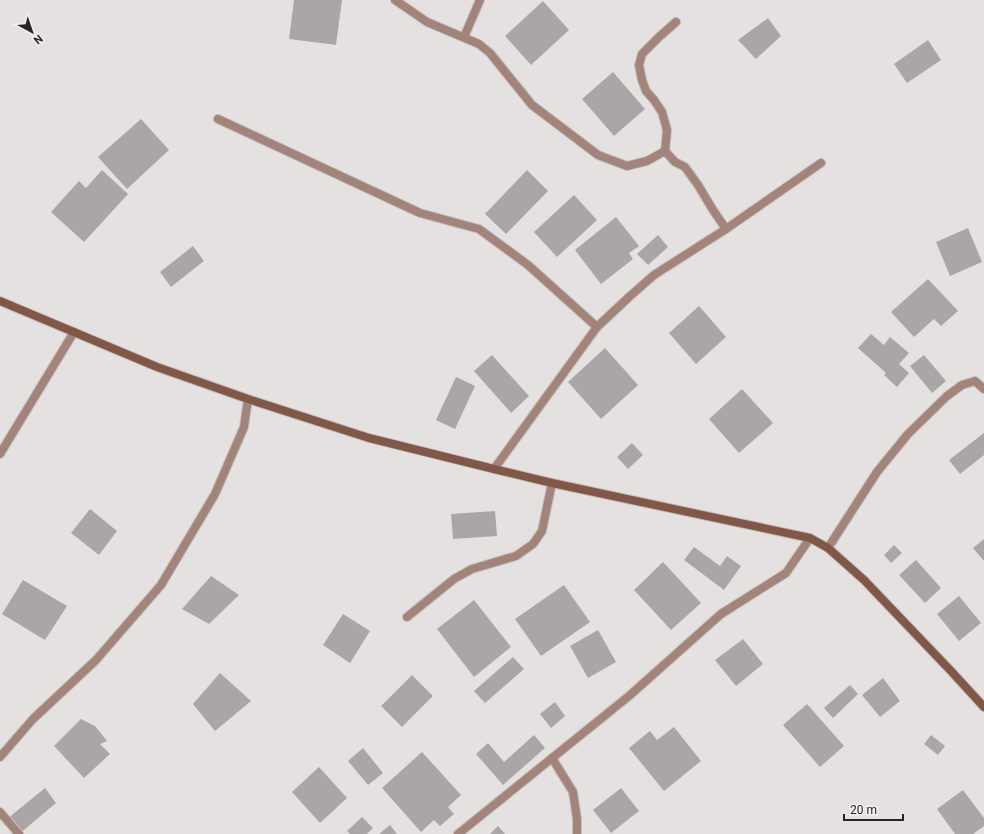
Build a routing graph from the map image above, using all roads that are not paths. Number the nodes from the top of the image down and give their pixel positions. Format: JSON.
{"nodes":[{"id":1,"x":395,"y":0,"type":"edge"},
{"id":2,"x":480,"y":0,"type":"edge"},
{"id":3,"x":676,"y":22,"type":"dead end"},
{"id":4,"x":464,"y":37,"type":"junction"},
{"id":5,"x":218,"y":118,"type":"dead end"},
{"id":6,"x":665,"y":152,"type":"junction"},
{"id":7,"x":821,"y":163,"type":"dead end"},
{"id":8,"x":726,"y":228,"type":"junction"},
{"id":9,"x":0,"y":301,"type":"edge"},
{"id":10,"x":597,"y":327,"type":"junction"},
{"id":11,"x":74,"y":332,"type":"junction"},
{"id":12,"x":984,"y":389,"type":"edge"},
{"id":13,"x":248,"y":399,"type":"junction"},
{"id":14,"x":0,"y":454,"type":"edge"},
{"id":15,"x":494,"y":469,"type":"junction"},
{"id":16,"x":552,"y":483,"type":"junction"},
{"id":17,"x":810,"y":538,"type":"junction"},
{"id":18,"x":828,"y":548,"type":"junction"},
{"id":19,"x":407,"y":617,"type":"dead end"},
{"id":20,"x":984,"y":706,"type":"edge"},
{"id":21,"x":0,"y":757,"type":"edge"},
{"id":22,"x":552,"y":758,"type":"junction"},
{"id":23,"x":0,"y":812,"type":"edge"},
{"id":24,"x":19,"y":834,"type":"edge"},
{"id":25,"x":458,"y":834,"type":"edge"},
{"id":26,"x":577,"y":834,"type":"edge"}],
"edges":[{"from":1,"to":4,"type":"street"},
{"from":2,"to":4,"type":"street"},
{"from":3,"to":6,"type":"street"},
{"from":4,"to":6,"type":"street"},
{"from":5,"to":10,"type":"street"},
{"from":6,"to":8,"type":"street"},
{"from":7,"to":8,"type":"street"},
{"from":8,"to":10,"type":"street"},
{"from":9,"to":11,"type":"street"},
{"from":10,"to":15,"type":"street"},
{"from":11,"to":13,"type":"street"},
{"from":11,"to":14,"type":"street"},
{"from":12,"to":18,"type":"street"},
{"from":13,"to":15,"type":"street"},
{"from":13,"to":21,"type":"street"},
{"from":15,"to":16,"type":"street"},
{"from":16,"to":17,"type":"street"},
{"from":16,"to":19,"type":"street"},
{"from":17,"to":18,"type":"street"},
{"from":17,"to":22,"type":"street"},
{"from":18,"to":20,"type":"street"},
{"from":22,"to":25,"type":"street"},
{"from":22,"to":26,"type":"street"},
{"from":23,"to":24,"type":"street"}]}
